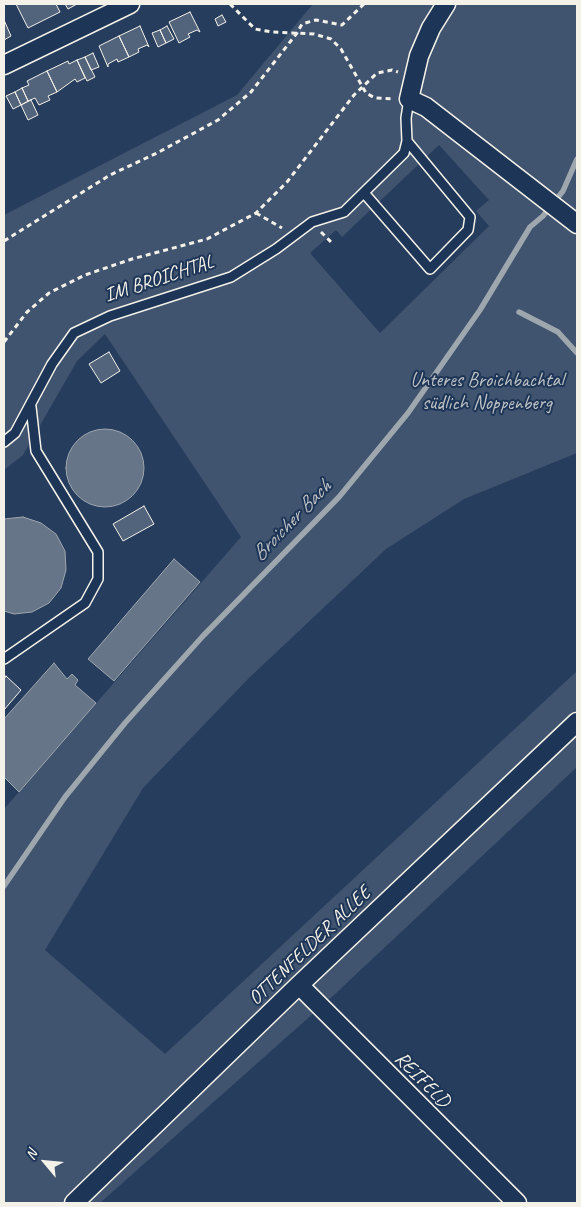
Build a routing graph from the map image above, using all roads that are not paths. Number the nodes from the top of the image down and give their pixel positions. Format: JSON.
{"nodes":[{"id":1,"x":130,"y":4,"type":"edge"},
{"id":2,"x":446,"y":4,"type":"edge"},
{"id":3,"x":4,"y":65,"type":"edge"},
{"id":4,"x":409,"y":99,"type":"junction"},
{"id":5,"x":407,"y":141,"type":"junction"},
{"id":6,"x":365,"y":194,"type":"junction"},
{"id":7,"x":577,"y":224,"type":"edge"},
{"id":8,"x":30,"y":407,"type":"junction"},
{"id":9,"x":4,"y":442,"type":"edge"},
{"id":10,"x":4,"y":659,"type":"edge"},
{"id":11,"x":577,"y":722,"type":"edge"},
{"id":12,"x":300,"y":985,"type":"junction"},
{"id":13,"x":74,"y":1203,"type":"edge"},
{"id":14,"x":517,"y":1203,"type":"edge"}],
"edges":[{"from":1,"to":3,"type":"street"},
{"from":2,"to":4,"type":"street"},
{"from":4,"to":5,"type":"lane"},
{"from":4,"to":7,"type":"street"},
{"from":5,"to":6,"type":"lane","name":"IM BROICHTAL"},
{"from":5,"to":6,"type":"lane"},
{"from":6,"to":8,"type":"lane","name":"IM BROICHTAL"},
{"from":8,"to":9,"type":"lane","name":"IM BROICHTAL"},
{"from":8,"to":10,"type":"lane"},
{"from":11,"to":12,"type":"street","name":"OTTENFELDER ALLEE"},
{"from":12,"to":13,"type":"street","name":"OTTENFELDER ALLEE"},
{"from":12,"to":14,"type":"street","name":"REIFELD"}]}
